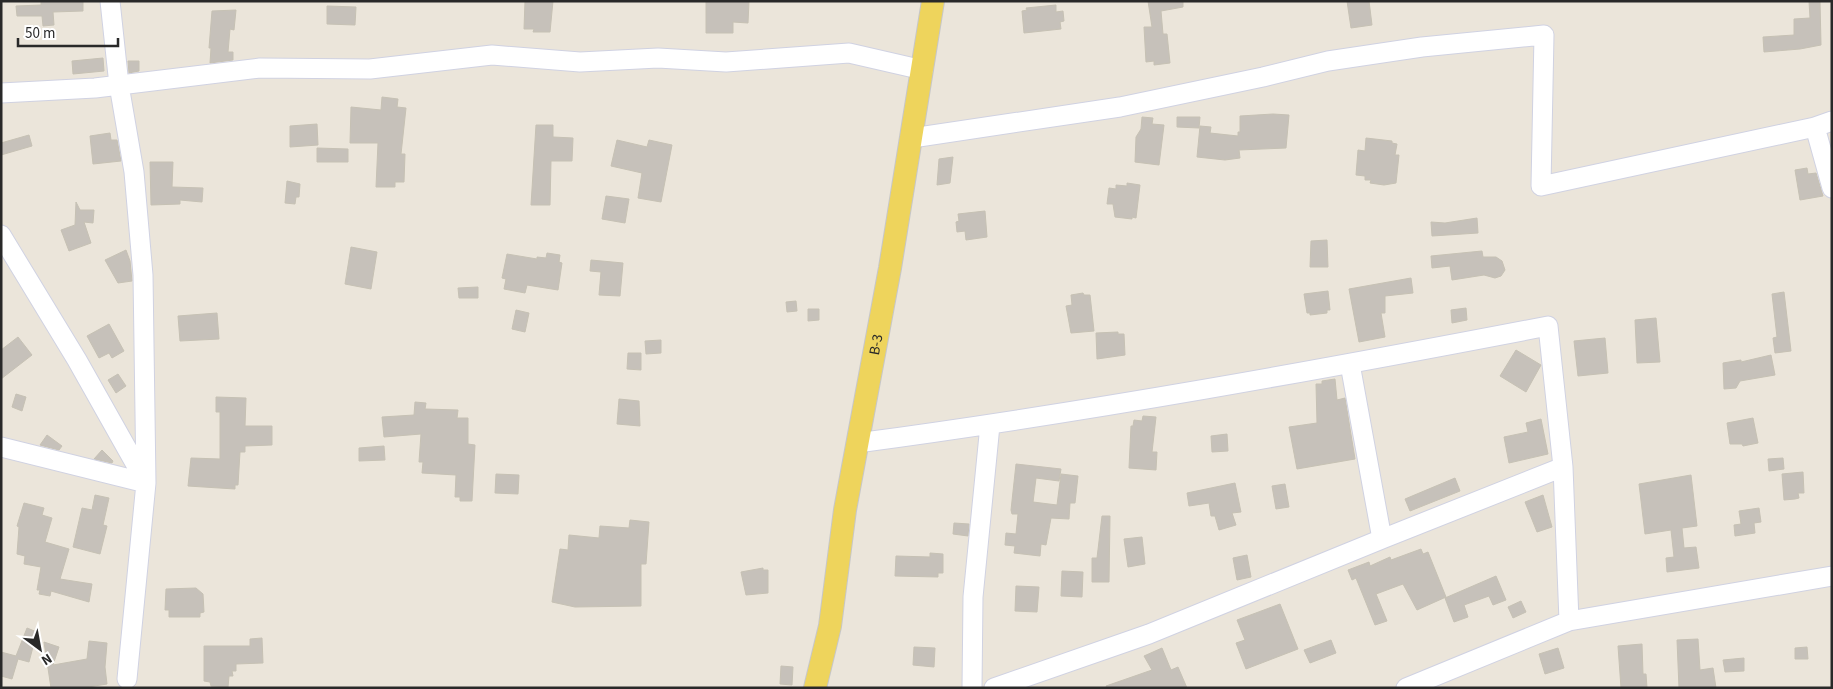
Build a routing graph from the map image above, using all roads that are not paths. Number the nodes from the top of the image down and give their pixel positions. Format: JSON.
{"nodes":[{"id":1,"x":110,"y":1,"type":"edge"},
{"id":2,"x":934,"y":1,"type":"edge"},
{"id":3,"x":923,"y":70,"type":"junction"},
{"id":4,"x":119,"y":85,"type":"junction"},
{"id":5,"x":1,"y":93,"type":"edge"},
{"id":6,"x":1823,"y":124,"type":"edge"},
{"id":7,"x":912,"y":138,"type":"junction"},
{"id":8,"x":1832,"y":188,"type":"edge"},
{"id":9,"x":1,"y":235,"type":"edge"},
{"id":10,"x":1350,"y":364,"type":"junction"},
{"id":11,"x":990,"y":425,"type":"junction"},
{"id":12,"x":858,"y":443,"type":"junction"},
{"id":13,"x":1,"y":446,"type":"edge"},
{"id":14,"x":1563,"y":466,"type":"junction"},
{"id":15,"x":146,"y":483,"type":"junction"},
{"id":16,"x":1382,"y":539,"type":"junction"},
{"id":17,"x":1832,"y":576,"type":"edge"},
{"id":18,"x":1569,"y":622,"type":"junction"},
{"id":19,"x":128,"y":678,"type":"dead end"},
{"id":20,"x":815,"y":688,"type":"edge"},
{"id":21,"x":972,"y":688,"type":"edge"},
{"id":22,"x":994,"y":688,"type":"edge"},
{"id":23,"x":1406,"y":688,"type":"edge"}],
"edges":[{"from":1,"to":4,"type":"street"},
{"from":2,"to":3,"type":"main road","name":"B-3"},
{"from":3,"to":4,"type":"street"},
{"from":3,"to":7,"type":"main road","name":"B-3"},
{"from":4,"to":5,"type":"street"},
{"from":4,"to":15,"type":"street"},
{"from":6,"to":7,"type":"street"},
{"from":6,"to":8,"type":"street"},
{"from":7,"to":12,"type":"main road","name":"B-3"},
{"from":9,"to":15,"type":"street"},
{"from":10,"to":11,"type":"street"},
{"from":10,"to":14,"type":"street"},
{"from":10,"to":16,"type":"street"},
{"from":11,"to":12,"type":"street"},
{"from":11,"to":21,"type":"street"},
{"from":12,"to":20,"type":"main road","name":"B-3"},
{"from":13,"to":15,"type":"street"},
{"from":14,"to":16,"type":"street"},
{"from":14,"to":18,"type":"street"},
{"from":15,"to":19,"type":"street"},
{"from":16,"to":22,"type":"street"},
{"from":17,"to":18,"type":"street"},
{"from":18,"to":23,"type":"street"}]}
